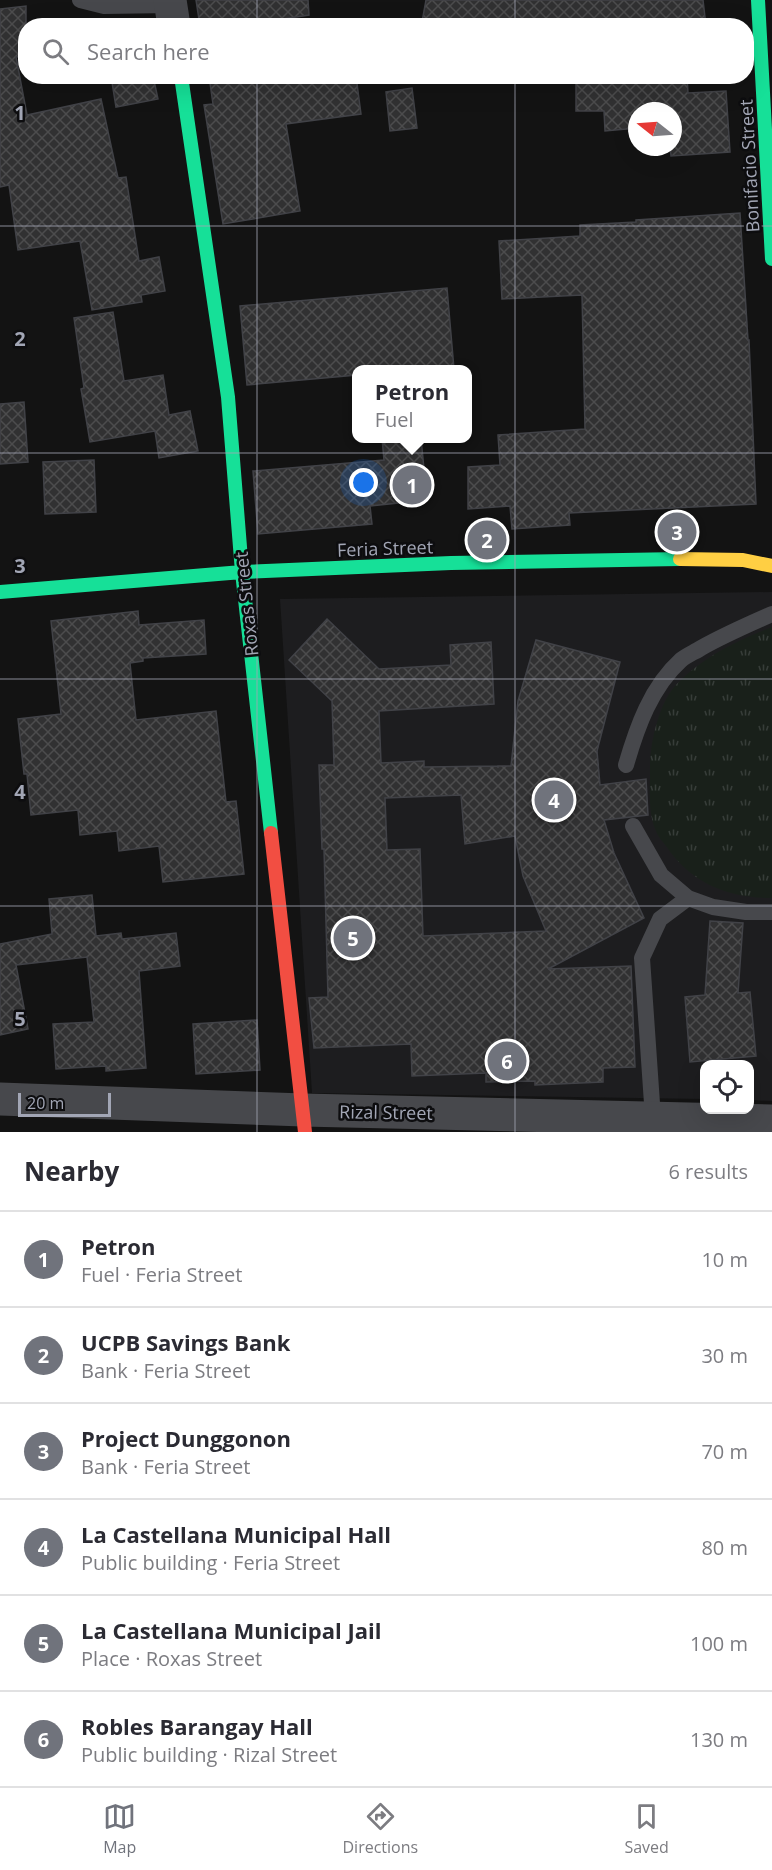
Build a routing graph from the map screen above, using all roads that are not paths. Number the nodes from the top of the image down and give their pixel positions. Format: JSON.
{"nodes":[{"id":1,"x":80,"y":0,"type":"edge"},
{"id":2,"x":758,"y":0,"type":"edge"},
{"id":3,"x":172,"y":10,"type":"edge"},
{"id":4,"x":182,"y":84,"type":"edge"},
{"id":5,"x":772,"y":259,"type":"edge"},
{"id":6,"x":772,"y":566,"type":"edge"},
{"id":7,"x":242,"y":572,"type":"junction"},
{"id":8,"x":0,"y":592,"type":"edge"},
{"id":9,"x":772,"y":614,"type":"edge"},
{"id":10,"x":626,"y":765,"type":"dead end"},
{"id":11,"x":633,"y":826,"type":"dead end"},
{"id":12,"x":688,"y":898,"type":"junction"},
{"id":13,"x":772,"y":912,"type":"edge"},
{"id":14,"x":0,"y":1099,"type":"edge"},
{"id":15,"x":652,"y":1118,"type":"junction"},
{"id":16,"x":304,"y":1121,"type":"edge"},
{"id":17,"x":772,"y":1121,"type":"edge"}],
"edges":[{"from":1,"to":3,"type":"lane"},
{"from":2,"to":5,"type":"street","name":"Bonifacio Street"},
{"from":4,"to":7,"type":"street","name":"Roxas Street"},
{"from":6,"to":7,"type":"street","name":"Feria Street"},
{"from":7,"to":8,"type":"street","name":"Feria Street"},
{"from":7,"to":16,"type":"street","name":"Roxas Street"},
{"from":9,"to":10,"type":"lane"},
{"from":11,"to":12,"type":"lane"},
{"from":12,"to":13,"type":"lane"},
{"from":12,"to":15,"type":"lane"},
{"from":14,"to":16,"type":"street","name":"Rizal Street"},
{"from":15,"to":16,"type":"street","name":"Rizal Street"},
{"from":15,"to":17,"type":"street","name":"Rizal Street"}]}
